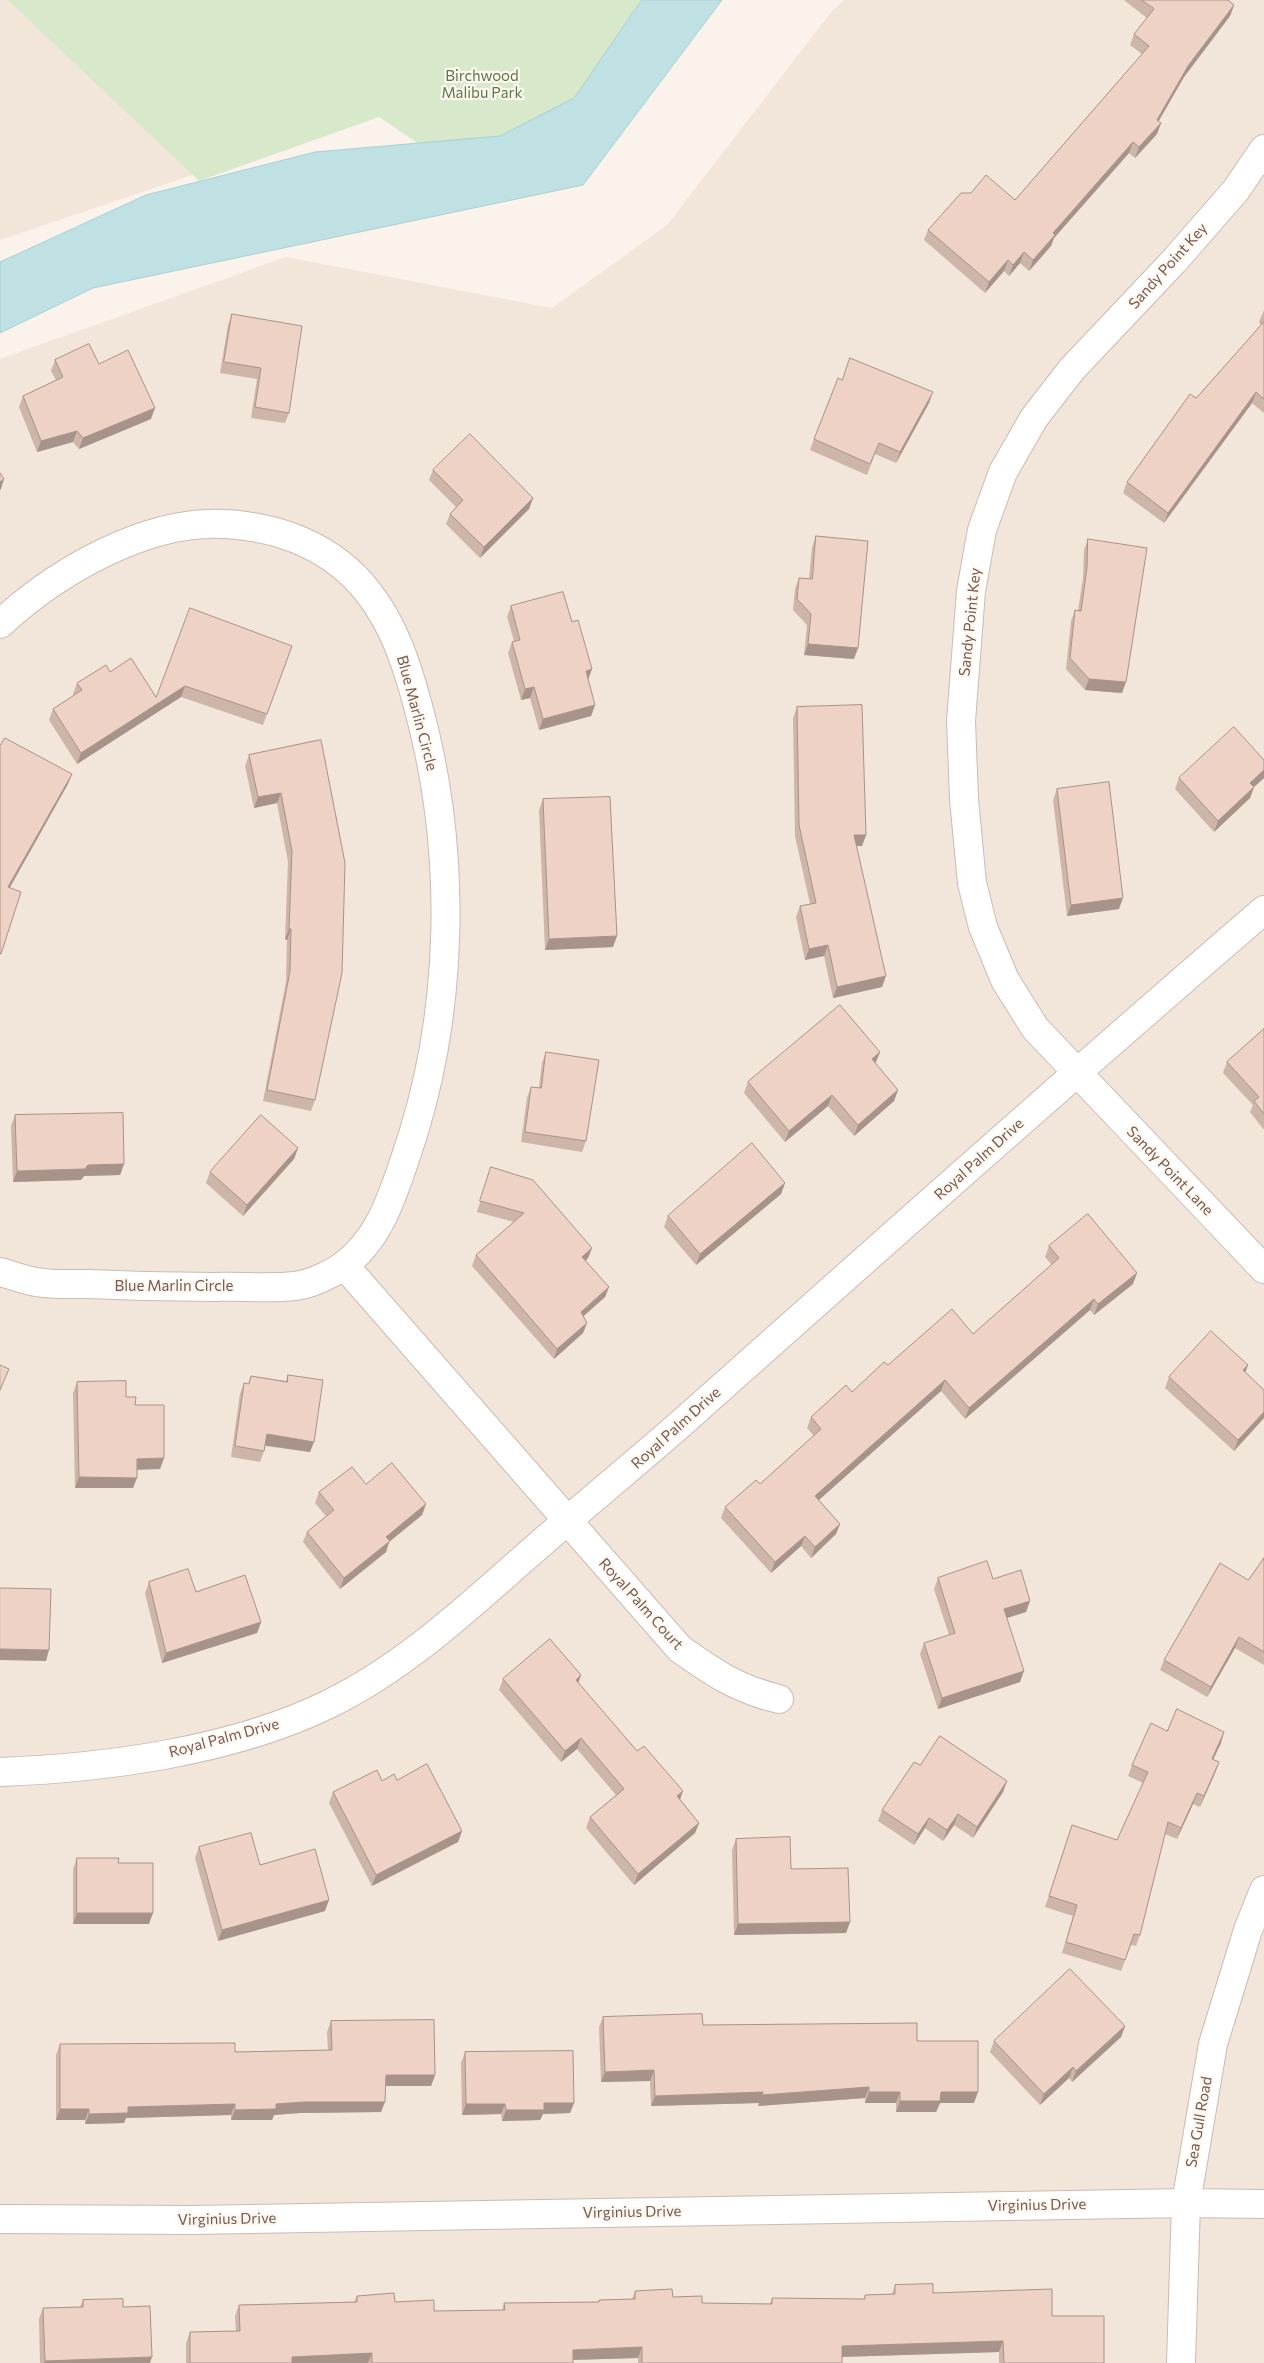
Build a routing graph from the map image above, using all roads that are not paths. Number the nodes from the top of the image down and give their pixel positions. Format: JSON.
{"nodes":[{"id":1,"x":1264,"y":149,"type":"edge"},
{"id":2,"x":0,"y":624,"type":"edge"},
{"id":3,"x":1264,"y":910,"type":"edge"},
{"id":4,"x":1076,"y":1073,"type":"junction"},
{"id":5,"x":344,"y":1265,"type":"junction"},
{"id":6,"x":1264,"y":1269,"type":"edge"},
{"id":7,"x":0,"y":1272,"type":"edge"},
{"id":8,"x":567,"y":1520,"type":"junction"},
{"id":9,"x":779,"y":1699,"type":"dead end"},
{"id":10,"x":0,"y":1772,"type":"edge"},
{"id":11,"x":1264,"y":1890,"type":"edge"},
{"id":12,"x":1186,"y":2203,"type":"junction"},
{"id":13,"x":1264,"y":2204,"type":"edge"},
{"id":14,"x":0,"y":2219,"type":"edge"},
{"id":15,"x":1181,"y":2363,"type":"edge"}],
"edges":[{"from":1,"to":4,"type":"street","name":"Sandy Point Key"},
{"from":2,"to":5,"type":"street","name":"Blue Marlin Circle"},
{"from":3,"to":4,"type":"street","name":"Royal Palm Drive"},
{"from":4,"to":6,"type":"street","name":"Sandy Point Lane"},
{"from":4,"to":8,"type":"street","name":"Royal Palm Drive"},
{"from":5,"to":7,"type":"street","name":"Blue Marlin Circle"},
{"from":5,"to":8,"type":"street"},
{"from":8,"to":9,"type":"street","name":"Royal Palm Court"},
{"from":8,"to":10,"type":"street","name":"Royal Palm Drive"},
{"from":11,"to":12,"type":"street","name":"Sea Gull Road"},
{"from":12,"to":13,"type":"street","name":"Virginius Drive"},
{"from":12,"to":14,"type":"street","name":"Virginius Drive"},
{"from":12,"to":15,"type":"street","name":"Sea Gull Road"}]}
